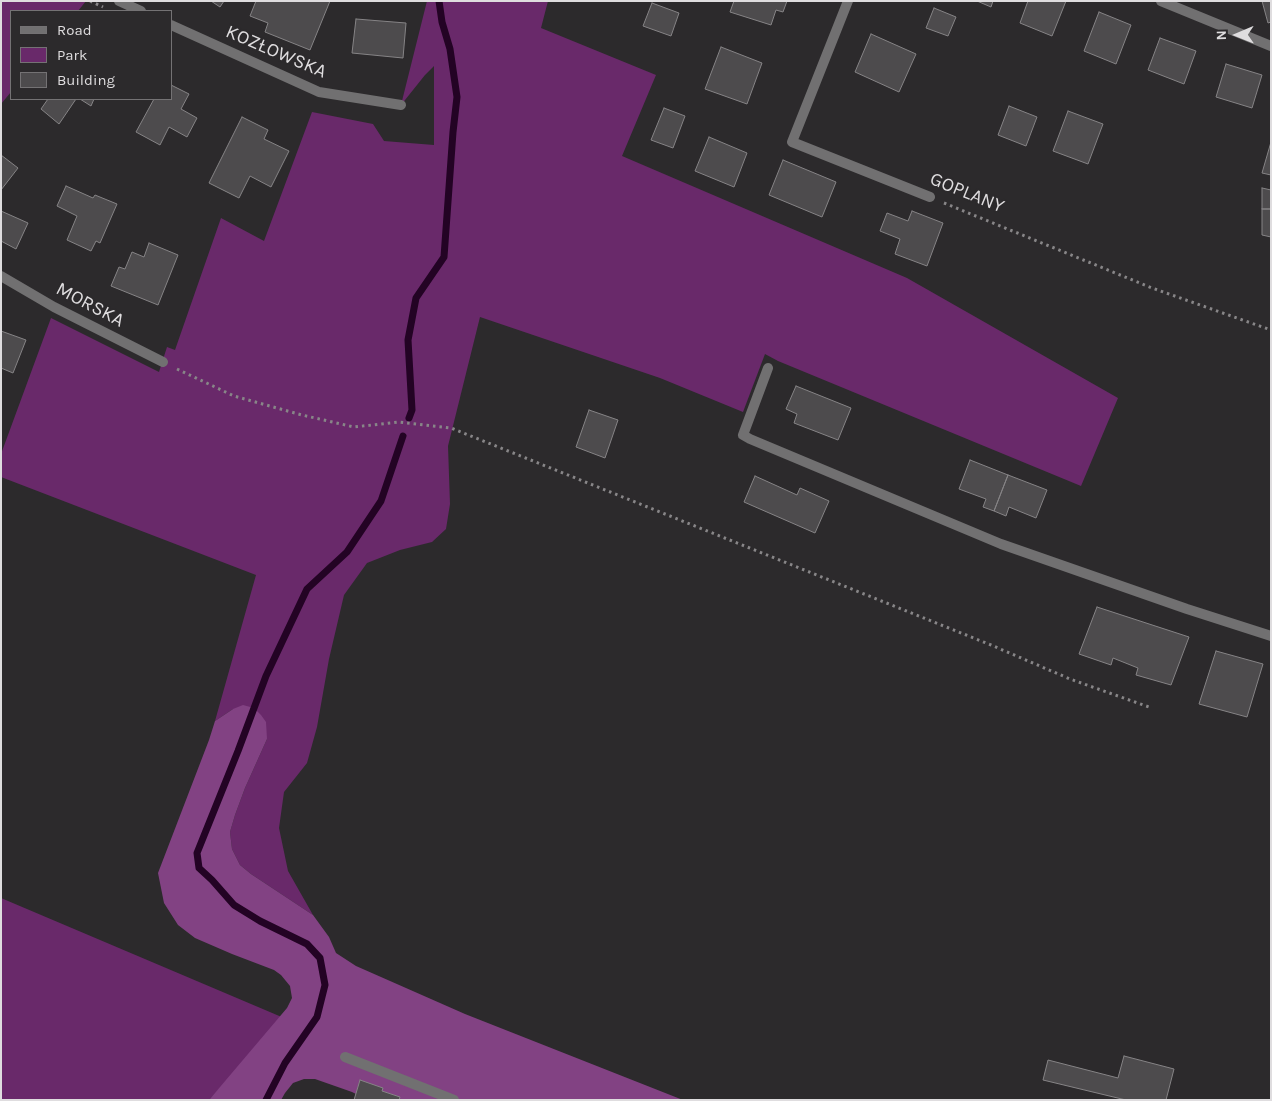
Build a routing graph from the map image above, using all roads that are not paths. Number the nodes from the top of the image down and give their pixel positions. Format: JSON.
{"nodes":[{"id":1,"x":119,"y":1,"type":"edge"},
{"id":2,"x":848,"y":1,"type":"edge"},
{"id":3,"x":1161,"y":1,"type":"edge"},
{"id":4,"x":139,"y":10,"type":"edge"},
{"id":5,"x":172,"y":25,"type":"edge"},
{"id":6,"x":1271,"y":46,"type":"edge"},
{"id":7,"x":401,"y":105,"type":"dead end"},
{"id":8,"x":930,"y":197,"type":"road end"},
{"id":9,"x":1,"y":276,"type":"edge"},
{"id":10,"x":163,"y":362,"type":"road end"},
{"id":11,"x":768,"y":368,"type":"dead end"},
{"id":12,"x":1271,"y":636,"type":"edge"},
{"id":13,"x":345,"y":1057,"type":"dead end"},
{"id":14,"x":454,"y":1100,"type":"edge"}],
"edges":[{"from":1,"to":4,"type":"street"},
{"from":2,"to":8,"type":"street","name":"GOPLANY"},
{"from":3,"to":6,"type":"street"},
{"from":5,"to":7,"type":"street","name":"KOZŁOWSKA"},
{"from":9,"to":10,"type":"street","name":"MORSKA"},
{"from":11,"to":12,"type":"street"},
{"from":13,"to":14,"type":"street"}]}
